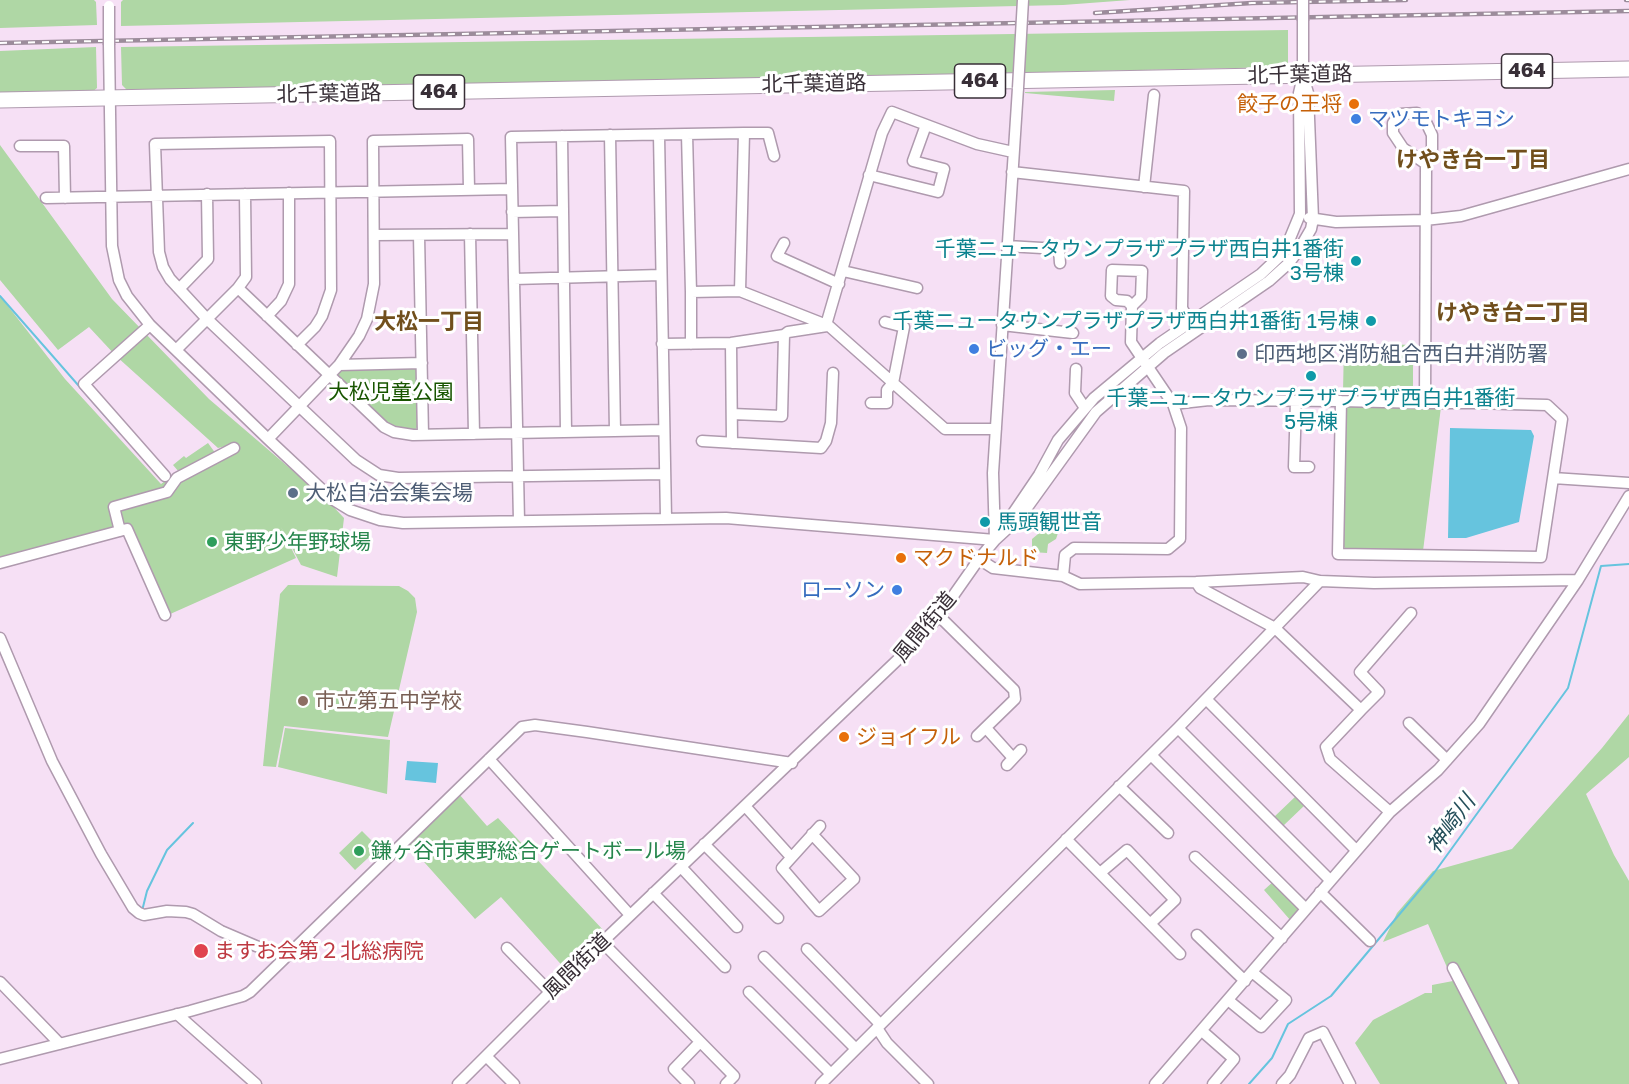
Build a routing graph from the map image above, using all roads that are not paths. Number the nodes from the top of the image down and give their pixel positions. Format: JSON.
{"nodes":[{"id":1,"x":1023,"y":0,"type":"edge"},
{"id":2,"x":1303,"y":0,"type":"edge"},
{"id":3,"x":109,"y":3,"type":"edge"},
{"id":4,"x":1629,"y":69,"type":"edge"},
{"id":5,"x":1303,"y":71,"type":"junction"},
{"id":6,"x":110,"y":92,"type":"junction"},
{"id":7,"x":1154,"y":95,"type":"dead end"},
{"id":8,"x":2,"y":100,"type":"edge"},
{"id":9,"x":926,"y":125,"type":"junction"},
{"id":10,"x":744,"y":133,"type":"junction"},
{"id":11,"x":687,"y":134,"type":"junction"},
{"id":12,"x":610,"y":135,"type":"junction"},
{"id":13,"x":659,"y":135,"type":"junction"},
{"id":14,"x":562,"y":136,"type":"junction"},
{"id":15,"x":20,"y":146,"type":"dead end"},
{"id":16,"x":1013,"y":152,"type":"junction"},
{"id":17,"x":774,"y":156,"type":"dead end"},
{"id":18,"x":1426,"y":164,"type":"junction"},
{"id":19,"x":1629,"y":169,"type":"edge"},
{"id":20,"x":1012,"y":172,"type":"junction"},
{"id":21,"x":869,"y":175,"type":"junction"},
{"id":22,"x":1144,"y":187,"type":"junction"},
{"id":23,"x":469,"y":189,"type":"junction"},
{"id":24,"x":512,"y":189,"type":"junction"},
{"id":25,"x":374,"y":191,"type":"junction"},
{"id":26,"x":330,"y":192,"type":"junction"},
{"id":27,"x":288,"y":193,"type":"junction"},
{"id":28,"x":207,"y":194,"type":"junction"},
{"id":29,"x":245,"y":194,"type":"junction"},
{"id":30,"x":155,"y":195,"type":"junction"},
{"id":31,"x":110,"y":197,"type":"junction"},
{"id":32,"x":46,"y":198,"type":"dead end"},
{"id":33,"x":65,"y":198,"type":"junction"},
{"id":34,"x":563,"y":211,"type":"junction"},
{"id":35,"x":512,"y":212,"type":"junction"},
{"id":36,"x":1300,"y":214,"type":"junction"},
{"id":37,"x":1313,"y":219,"type":"junction"},
{"id":38,"x":1425,"y":220,"type":"junction"},
{"id":39,"x":419,"y":234,"type":"junction"},
{"id":40,"x":470,"y":234,"type":"junction"},
{"id":41,"x":513,"y":234,"type":"junction"},
{"id":42,"x":374,"y":235,"type":"junction"},
{"id":43,"x":784,"y":243,"type":"dead end"},
{"id":44,"x":1007,"y":246,"type":"junction"},
{"id":45,"x":1060,"y":263,"type":"dead end"},
{"id":46,"x":843,"y":271,"type":"junction"},
{"id":47,"x":661,"y":275,"type":"junction"},
{"id":48,"x":613,"y":276,"type":"junction"},
{"id":49,"x":564,"y":277,"type":"junction"},
{"id":50,"x":514,"y":279,"type":"junction"},
{"id":51,"x":839,"y":284,"type":"junction"},
{"id":52,"x":238,"y":288,"type":"junction"},
{"id":53,"x":917,"y":288,"type":"dead end"},
{"id":54,"x":178,"y":290,"type":"junction"},
{"id":55,"x":740,"y":291,"type":"junction"},
{"id":56,"x":691,"y":292,"type":"junction"},
{"id":57,"x":1132,"y":306,"type":"dead end"},
{"id":58,"x":267,"y":316,"type":"junction"},
{"id":59,"x":207,"y":319,"type":"junction"},
{"id":60,"x":885,"y":322,"type":"dead end"},
{"id":61,"x":1190,"y":323,"type":"junction"},
{"id":62,"x":150,"y":325,"type":"junction"},
{"id":63,"x":826,"y":325,"type":"junction"},
{"id":64,"x":1002,"y":326,"type":"junction"},
{"id":65,"x":1073,"y":333,"type":"dead end"},
{"id":66,"x":784,"y":335,"type":"junction"},
{"id":67,"x":731,"y":343,"type":"junction"},
{"id":68,"x":662,"y":344,"type":"junction"},
{"id":69,"x":691,"y":344,"type":"junction"},
{"id":70,"x":297,"y":345,"type":"junction"},
{"id":71,"x":176,"y":350,"type":"junction"},
{"id":72,"x":422,"y":363,"type":"junction"},
{"id":73,"x":1144,"y":363,"type":"junction"},
{"id":74,"x":339,"y":365,"type":"junction"},
{"id":75,"x":1076,"y":369,"type":"dead end"},
{"id":76,"x":833,"y":373,"type":"dead end"},
{"id":77,"x":329,"y":376,"type":"junction"},
{"id":78,"x":893,"y":383,"type":"junction"},
{"id":79,"x":1296,"y":401,"type":"junction"},
{"id":80,"x":1341,"y":402,"type":"junction"},
{"id":81,"x":871,"y":403,"type":"dead end"},
{"id":82,"x":1425,"y":403,"type":"junction"},
{"id":83,"x":1173,"y":404,"type":"junction"},
{"id":84,"x":299,"y":407,"type":"junction"},
{"id":85,"x":1085,"y":408,"type":"junction"},
{"id":86,"x":732,"y":414,"type":"junction"},
{"id":87,"x":996,"y":429,"type":"junction"},
{"id":88,"x":664,"y":430,"type":"junction"},
{"id":89,"x":615,"y":431,"type":"junction"},
{"id":90,"x":566,"y":432,"type":"junction"},
{"id":91,"x":517,"y":433,"type":"junction"},
{"id":92,"x":474,"y":434,"type":"junction"},
{"id":93,"x":423,"y":435,"type":"junction"},
{"id":94,"x":268,"y":439,"type":"junction"},
{"id":95,"x":702,"y":441,"type":"dead end"},
{"id":96,"x":732,"y":443,"type":"junction"},
{"id":97,"x":234,"y":448,"type":"dead end"},
{"id":98,"x":1309,"y":467,"type":"dead end"},
{"id":99,"x":665,"y":474,"type":"junction"},
{"id":100,"x":165,"y":476,"type":"dead end"},
{"id":101,"x":518,"y":476,"type":"junction"},
{"id":102,"x":1553,"y":478,"type":"junction"},
{"id":103,"x":1629,"y":483,"type":"edge"},
{"id":104,"x":1629,"y":496,"type":"edge"},
{"id":105,"x":666,"y":519,"type":"junction"},
{"id":106,"x":519,"y":521,"type":"junction"},
{"id":107,"x":120,"y":531,"type":"junction"},
{"id":108,"x":995,"y":540,"type":"junction"},
{"id":109,"x":979,"y":559,"type":"junction"},
{"id":110,"x":0,"y":563,"type":"edge"},
{"id":111,"x":1063,"y":576,"type":"junction"},
{"id":112,"x":1578,"y":580,"type":"junction"},
{"id":113,"x":1320,"y":581,"type":"junction"},
{"id":114,"x":1197,"y":582,"type":"junction"},
{"id":115,"x":1411,"y":613,"type":"dead end"},
{"id":116,"x":165,"y":615,"type":"dead end"},
{"id":117,"x":939,"y":615,"type":"junction"},
{"id":118,"x":1275,"y":628,"type":"junction"},
{"id":119,"x":0,"y":638,"type":"edge"},
{"id":120,"x":1206,"y":699,"type":"junction"},
{"id":121,"x":1361,"y":710,"type":"junction"},
{"id":122,"x":1409,"y":723,"type":"dead end"},
{"id":123,"x":986,"y":728,"type":"junction"},
{"id":124,"x":1178,"y":728,"type":"junction"},
{"id":125,"x":976,"y":736,"type":"dead end"},
{"id":126,"x":1151,"y":755,"type":"junction"},
{"id":127,"x":1014,"y":758,"type":"dead end"},
{"id":128,"x":489,"y":759,"type":"junction"},
{"id":129,"x":1447,"y":760,"type":"junction"},
{"id":130,"x":792,"y":763,"type":"junction"},
{"id":131,"x":1119,"y":786,"type":"junction"},
{"id":132,"x":746,"y":806,"type":"junction"},
{"id":133,"x":1390,"y":812,"type":"junction"},
{"id":134,"x":1168,"y":833,"type":"dead end"},
{"id":135,"x":1066,"y":839,"type":"junction"},
{"id":136,"x":704,"y":844,"type":"junction"},
{"id":137,"x":1356,"y":850,"type":"junction"},
{"id":138,"x":791,"y":857,"type":"junction"},
{"id":139,"x":1195,"y":857,"type":"dead end"},
{"id":140,"x":681,"y":867,"type":"junction"},
{"id":141,"x":1100,"y":873,"type":"junction"},
{"id":142,"x":1330,"y":880,"type":"junction"},
{"id":143,"x":1320,"y":892,"type":"junction"},
{"id":144,"x":653,"y":893,"type":"junction"},
{"id":145,"x":1306,"y":909,"type":"junction"},
{"id":146,"x":630,"y":915,"type":"junction"},
{"id":147,"x":778,"y":918,"type":"dead end"},
{"id":148,"x":1151,"y":923,"type":"junction"},
{"id":149,"x":737,"y":927,"type":"dead end"},
{"id":150,"x":1197,"y":935,"type":"dead end"},
{"id":151,"x":1282,"y":938,"type":"junction"},
{"id":152,"x":1370,"y":941,"type":"dead end"},
{"id":153,"x":602,"y":942,"type":"junction"},
{"id":154,"x":507,"y":948,"type":"dead end"},
{"id":155,"x":807,"y":948,"type":"dead end"},
{"id":156,"x":1180,"y":954,"type":"dead end"},
{"id":157,"x":288,"y":956,"type":"junction"},
{"id":158,"x":764,"y":957,"type":"dead end"},
{"id":159,"x":725,"y":967,"type":"dead end"},
{"id":160,"x":1453,"y":969,"type":"dead end"},
{"id":161,"x":1248,"y":977,"type":"junction"},
{"id":162,"x":0,"y":982,"type":"edge"},
{"id":163,"x":550,"y":992,"type":"junction"},
{"id":164,"x":749,"y":992,"type":"dead end"},
{"id":165,"x":1228,"y":1000,"type":"junction"},
{"id":166,"x":177,"y":1014,"type":"junction"},
{"id":167,"x":879,"y":1026,"type":"junction"},
{"id":168,"x":1202,"y":1031,"type":"junction"},
{"id":169,"x":700,"y":1042,"type":"junction"},
{"id":170,"x":60,"y":1044,"type":"junction"},
{"id":171,"x":856,"y":1050,"type":"junction"},
{"id":172,"x":486,"y":1056,"type":"junction"},
{"id":173,"x":0,"y":1059,"type":"edge"},
{"id":174,"x":831,"y":1074,"type":"junction"},
{"id":175,"x":1162,"y":1082,"type":"edge"},
{"id":176,"x":256,"y":1084,"type":"edge"},
{"id":177,"x":458,"y":1084,"type":"edge"},
{"id":178,"x":514,"y":1084,"type":"edge"},
{"id":179,"x":689,"y":1084,"type":"edge"},
{"id":180,"x":726,"y":1084,"type":"edge"},
{"id":181,"x":821,"y":1084,"type":"edge"},
{"id":182,"x":928,"y":1084,"type":"edge"},
{"id":183,"x":1213,"y":1084,"type":"edge"},
{"id":184,"x":1282,"y":1084,"type":"edge"},
{"id":185,"x":1350,"y":1084,"type":"edge"},
{"id":186,"x":1513,"y":1084,"type":"edge"}],
"edges":[{"from":1,"to":16,"type":"street","bridge":true},
{"from":2,"to":5,"type":"street","bridge":true},
{"from":3,"to":6,"type":"street","bridge":true},
{"from":4,"to":5,"type":"highway","name":"北千葉道路","number":"464"},
{"from":5,"to":6,"type":"highway","name":"北千葉道路","number":"464"},
{"from":5,"to":36,"type":"street"},
{"from":5,"to":37,"type":"street"},
{"from":6,"to":8,"type":"highway","name":"北千葉道路","number":"464"},
{"from":6,"to":31,"type":"street"},
{"from":7,"to":22,"type":"street"},
{"from":9,"to":16,"type":"street"},
{"from":9,"to":21,"type":"street"},
{"from":9,"to":21,"type":"street"},
{"from":10,"to":11,"type":"street"},
{"from":10,"to":17,"type":"street"},
{"from":10,"to":55,"type":"street"},
{"from":11,"to":13,"type":"street"},
{"from":11,"to":56,"type":"street"},
{"from":12,"to":13,"type":"street"},
{"from":12,"to":14,"type":"street"},
{"from":12,"to":48,"type":"street"},
{"from":13,"to":47,"type":"street"},
{"from":14,"to":24,"type":"street"},
{"from":14,"to":34,"type":"street"},
{"from":15,"to":33,"type":"street"},
{"from":16,"to":20,"type":"street"},
{"from":18,"to":18,"type":"street"},
{"from":18,"to":38,"type":"street"},
{"from":19,"to":38,"type":"street"},
{"from":20,"to":22,"type":"street"},
{"from":20,"to":44,"type":"street"},
{"from":21,"to":46,"type":"street"},
{"from":22,"to":61,"type":"street"},
{"from":23,"to":24,"type":"street"},
{"from":23,"to":25,"type":"street"},
{"from":23,"to":25,"type":"street"},
{"from":24,"to":35,"type":"street"},
{"from":25,"to":26,"type":"street"},
{"from":25,"to":42,"type":"street"},
{"from":26,"to":27,"type":"street"},
{"from":26,"to":30,"type":"street"},
{"from":26,"to":70,"type":"street"},
{"from":27,"to":29,"type":"street"},
{"from":27,"to":58,"type":"street"},
{"from":28,"to":29,"type":"street"},
{"from":28,"to":30,"type":"street"},
{"from":28,"to":54,"type":"street"},
{"from":29,"to":52,"type":"street"},
{"from":30,"to":31,"type":"street"},
{"from":30,"to":54,"type":"street"},
{"from":31,"to":33,"type":"street"},
{"from":31,"to":62,"type":"street"},
{"from":32,"to":33,"type":"street"},
{"from":34,"to":35,"type":"street"},
{"from":34,"to":49,"type":"street"},
{"from":35,"to":41,"type":"street"},
{"from":36,"to":37,"type":"street"},
{"from":36,"to":61,"type":"street"},
{"from":37,"to":38,"type":"street"},
{"from":37,"to":73,"type":"street"},
{"from":38,"to":82,"type":"street"},
{"from":39,"to":40,"type":"street"},
{"from":39,"to":42,"type":"street"},
{"from":39,"to":72,"type":"street"},
{"from":40,"to":41,"type":"street"},
{"from":40,"to":92,"type":"street"},
{"from":41,"to":50,"type":"street"},
{"from":42,"to":74,"type":"street"},
{"from":43,"to":51,"type":"street"},
{"from":44,"to":45,"type":"street"},
{"from":44,"to":64,"type":"street"},
{"from":46,"to":51,"type":"street"},
{"from":46,"to":53,"type":"street"},
{"from":47,"to":48,"type":"street"},
{"from":47,"to":68,"type":"street"},
{"from":48,"to":49,"type":"street"},
{"from":48,"to":89,"type":"street"},
{"from":49,"to":50,"type":"street"},
{"from":49,"to":90,"type":"street"},
{"from":50,"to":91,"type":"street"},
{"from":51,"to":63,"type":"street"},
{"from":52,"to":58,"type":"street"},
{"from":52,"to":59,"type":"street"},
{"from":54,"to":59,"type":"street"},
{"from":55,"to":56,"type":"street"},
{"from":55,"to":63,"type":"street"},
{"from":56,"to":69,"type":"street"},
{"from":57,"to":73,"type":"street"},
{"from":58,"to":70,"type":"street"},
{"from":59,"to":71,"type":"street"},
{"from":59,"to":84,"type":"street"},
{"from":60,"to":78,"type":"street"},
{"from":61,"to":73,"type":"street"},
{"from":62,"to":71,"type":"street"},
{"from":62,"to":100,"type":"street"},
{"from":63,"to":66,"type":"street"},
{"from":63,"to":78,"type":"street"},
{"from":64,"to":65,"type":"street"},
{"from":64,"to":87,"type":"street"},
{"from":66,"to":67,"type":"street"},
{"from":66,"to":86,"type":"street"},
{"from":67,"to":69,"type":"street"},
{"from":67,"to":86,"type":"street"},
{"from":68,"to":69,"type":"street"},
{"from":68,"to":88,"type":"street"},
{"from":70,"to":77,"type":"street"},
{"from":71,"to":94,"type":"street"},
{"from":72,"to":74,"type":"street"},
{"from":72,"to":93,"type":"street"},
{"from":73,"to":83,"type":"street"},
{"from":73,"to":85,"type":"street"},
{"from":73,"to":108,"type":"street"},
{"from":74,"to":77,"type":"street"},
{"from":75,"to":85,"type":"street"},
{"from":76,"to":96,"type":"street"},
{"from":77,"to":84,"type":"street"},
{"from":77,"to":93,"type":"street"},
{"from":78,"to":81,"type":"street"},
{"from":78,"to":87,"type":"street"},
{"from":79,"to":80,"type":"street"},
{"from":79,"to":83,"type":"street"},
{"from":79,"to":98,"type":"street"},
{"from":80,"to":82,"type":"street"},
{"from":80,"to":102,"type":"street"},
{"from":82,"to":102,"type":"street"},
{"from":83,"to":111,"type":"street"},
{"from":84,"to":94,"type":"street"},
{"from":84,"to":101,"type":"street"},
{"from":85,"to":108,"type":"street"},
{"from":86,"to":96,"type":"street"},
{"from":87,"to":108,"type":"street"},
{"from":88,"to":89,"type":"street"},
{"from":88,"to":99,"type":"street"},
{"from":89,"to":90,"type":"street"},
{"from":90,"to":91,"type":"street"},
{"from":91,"to":92,"type":"street"},
{"from":91,"to":101,"type":"street"},
{"from":92,"to":93,"type":"street"},
{"from":94,"to":106,"type":"street"},
{"from":95,"to":96,"type":"street"},
{"from":97,"to":107,"type":"street"},
{"from":99,"to":101,"type":"street"},
{"from":99,"to":105,"type":"street"},
{"from":101,"to":106,"type":"street"},
{"from":102,"to":103,"type":"street"},
{"from":104,"to":112,"type":"street"},
{"from":105,"to":106,"type":"street"},
{"from":105,"to":108,"type":"street"},
{"from":107,"to":110,"type":"street"},
{"from":107,"to":116,"type":"street"},
{"from":108,"to":109,"type":"street","name":"風間街道"},
{"from":109,"to":111,"type":"street"},
{"from":109,"to":117,"type":"street","name":"風間街道"},
{"from":111,"to":114,"type":"street"},
{"from":112,"to":113,"type":"street"},
{"from":112,"to":129,"type":"street"},
{"from":113,"to":114,"type":"street"},
{"from":113,"to":118,"type":"street"},
{"from":114,"to":118,"type":"street"},
{"from":115,"to":121,"type":"street"},
{"from":117,"to":123,"type":"street"},
{"from":117,"to":130,"type":"street","name":"風間街道"},
{"from":118,"to":120,"type":"street"},
{"from":118,"to":121,"type":"street"},
{"from":119,"to":157,"type":"street"},
{"from":120,"to":124,"type":"street"},
{"from":120,"to":137,"type":"street"},
{"from":121,"to":133,"type":"street"},
{"from":122,"to":129,"type":"street"},
{"from":123,"to":125,"type":"street"},
{"from":123,"to":127,"type":"street"},
{"from":124,"to":126,"type":"street"},
{"from":124,"to":142,"type":"street"},
{"from":126,"to":131,"type":"street"},
{"from":126,"to":145,"type":"street"},
{"from":128,"to":130,"type":"street"},
{"from":128,"to":146,"type":"street"},
{"from":128,"to":157,"type":"street"},
{"from":129,"to":133,"type":"street"},
{"from":130,"to":132,"type":"street","name":"風間街道"},
{"from":131,"to":134,"type":"street"},
{"from":131,"to":135,"type":"street"},
{"from":132,"to":136,"type":"street","name":"風間街道"},
{"from":132,"to":138,"type":"street"},
{"from":133,"to":137,"type":"street"},
{"from":135,"to":141,"type":"street"},
{"from":135,"to":167,"type":"street"},
{"from":136,"to":140,"type":"street","name":"風間街道"},
{"from":136,"to":147,"type":"street"},
{"from":137,"to":142,"type":"street"},
{"from":138,"to":138,"type":"street"},
{"from":139,"to":151,"type":"street"},
{"from":140,"to":144,"type":"street","name":"風間街道"},
{"from":140,"to":149,"type":"street"},
{"from":141,"to":148,"type":"street"},
{"from":141,"to":148,"type":"street"},
{"from":142,"to":143,"type":"street"},
{"from":143,"to":145,"type":"street"},
{"from":143,"to":152,"type":"street"},
{"from":144,"to":146,"type":"street","name":"風間街道"},
{"from":144,"to":159,"type":"street"},
{"from":145,"to":151,"type":"street"},
{"from":146,"to":153,"type":"street","name":"風間街道"},
{"from":148,"to":156,"type":"street"},
{"from":150,"to":161,"type":"street"},
{"from":151,"to":161,"type":"street"},
{"from":153,"to":163,"type":"street","name":"風間街道"},
{"from":153,"to":169,"type":"street"},
{"from":154,"to":163,"type":"street"},
{"from":155,"to":167,"type":"street"},
{"from":157,"to":166,"type":"street"},
{"from":158,"to":171,"type":"street"},
{"from":160,"to":186,"type":"street"},
{"from":161,"to":165,"type":"street"},
{"from":161,"to":165,"type":"street"},
{"from":162,"to":170,"type":"street"},
{"from":163,"to":172,"type":"street","name":"風間街道"},
{"from":164,"to":174,"type":"street"},
{"from":165,"to":168,"type":"street"},
{"from":166,"to":170,"type":"street"},
{"from":166,"to":176,"type":"street"},
{"from":167,"to":171,"type":"street"},
{"from":167,"to":182,"type":"street"},
{"from":168,"to":175,"type":"street"},
{"from":168,"to":183,"type":"street"},
{"from":169,"to":179,"type":"street"},
{"from":169,"to":180,"type":"street"},
{"from":170,"to":173,"type":"street"},
{"from":171,"to":174,"type":"street"},
{"from":172,"to":177,"type":"street","name":"風間街道"},
{"from":172,"to":178,"type":"street"},
{"from":174,"to":181,"type":"street"},
{"from":184,"to":185,"type":"street"}]}
